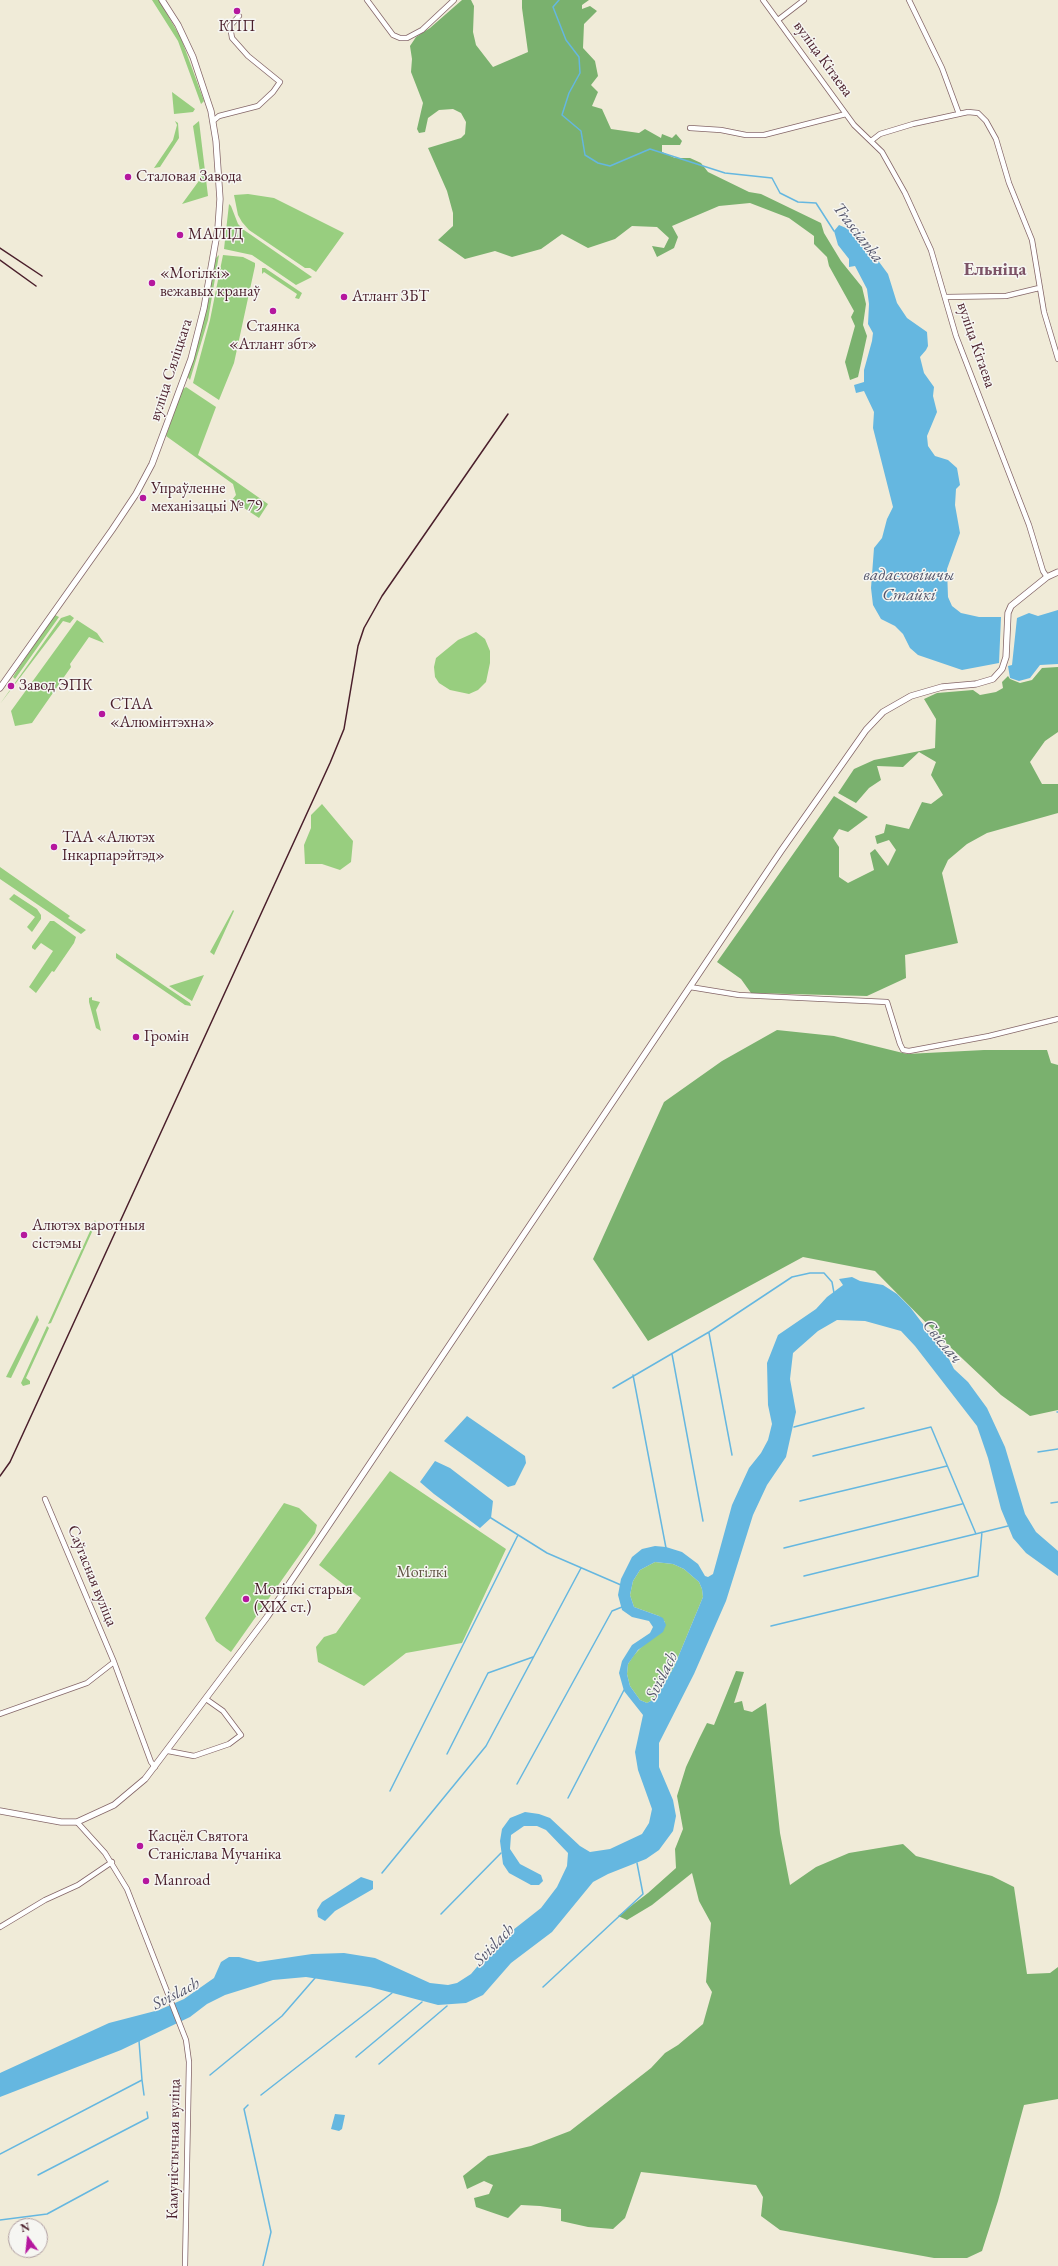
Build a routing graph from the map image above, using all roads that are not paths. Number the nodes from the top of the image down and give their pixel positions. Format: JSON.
{"nodes":[{"id":1,"x":162,"y":0,"type":"edge"},
{"id":2,"x":367,"y":0,"type":"edge"},
{"id":3,"x":454,"y":0,"type":"edge"},
{"id":4,"x":763,"y":0,"type":"edge"},
{"id":5,"x":804,"y":0,"type":"edge"},
{"id":6,"x":909,"y":0,"type":"edge"},
{"id":7,"x":239,"y":16,"type":"dead end"},
{"id":8,"x":778,"y":20,"type":"junction"},
{"id":9,"x":846,"y":114,"type":"junction"},
{"id":10,"x":959,"y":114,"type":"junction"},
{"id":11,"x":213,"y":121,"type":"junction"},
{"id":12,"x":690,"y":128,"type":"dead end"},
{"id":13,"x":871,"y":141,"type":"junction"},
{"id":14,"x":1039,"y":288,"type":"junction"},
{"id":15,"x":946,"y":298,"type":"junction"},
{"id":16,"x":1057,"y":357,"type":"edge"},
{"id":17,"x":1058,"y":572,"type":"edge"},
{"id":18,"x":1047,"y":577,"type":"junction"},
{"id":19,"x":0,"y":688,"type":"edge"},
{"id":20,"x":690,"y":987,"type":"junction"},
{"id":21,"x":1058,"y":1019,"type":"edge"},
{"id":22,"x":45,"y":1499,"type":"dead end"},
{"id":23,"x":114,"y":1662,"type":"junction"},
{"id":24,"x":206,"y":1699,"type":"junction"},
{"id":25,"x":0,"y":1714,"type":"edge"},
{"id":26,"x":168,"y":1751,"type":"junction"},
{"id":27,"x":155,"y":1767,"type":"junction"},
{"id":28,"x":0,"y":1811,"type":"edge"},
{"id":29,"x":77,"y":1822,"type":"junction"},
{"id":30,"x":112,"y":1862,"type":"junction"},
{"id":31,"x":0,"y":1927,"type":"edge"},
{"id":32,"x":185,"y":2266,"type":"edge"}],
"edges":[{"from":1,"to":11,"type":"main road","name":"вуліца Сяліцкага"},
{"from":2,"to":3,"type":"street"},
{"from":4,"to":8,"type":"street","name":"вуліца Кітаева"},
{"from":5,"to":8,"type":"street"},
{"from":6,"to":10,"type":"street"},
{"from":7,"to":11,"type":"street"},
{"from":8,"to":9,"type":"street","name":"вуліца Кітаева"},
{"from":9,"to":12,"type":"street","name":"вуліца Кітаева"},
{"from":9,"to":13,"type":"street","name":"вуліца Кітаева"},
{"from":10,"to":13,"type":"street"},
{"from":10,"to":14,"type":"street"},
{"from":11,"to":19,"type":"main road","name":"вуліца Сяліцкага"},
{"from":13,"to":15,"type":"street","name":"вуліца Кітаева"},
{"from":14,"to":15,"type":"street"},
{"from":14,"to":16,"type":"street"},
{"from":15,"to":18,"type":"street","name":"вуліца Кітаева"},
{"from":17,"to":18,"type":"main road"},
{"from":18,"to":20,"type":"main road"},
{"from":20,"to":21,"type":"street"},
{"from":20,"to":24,"type":"main road"},
{"from":22,"to":23,"type":"street","name":"Саўгасная вуліца"},
{"from":23,"to":25,"type":"street"},
{"from":23,"to":27,"type":"street","name":"Саўгасная вуліца"},
{"from":24,"to":26,"type":"main road"},
{"from":24,"to":26,"type":"street"},
{"from":26,"to":27,"type":"main road"},
{"from":27,"to":29,"type":"main road"},
{"from":28,"to":29,"type":"main road"},
{"from":29,"to":30,"type":"street","name":"Камуністычная вуліца"},
{"from":30,"to":31,"type":"street"},
{"from":30,"to":32,"type":"street","name":"Камуністычная вуліца"}]}
